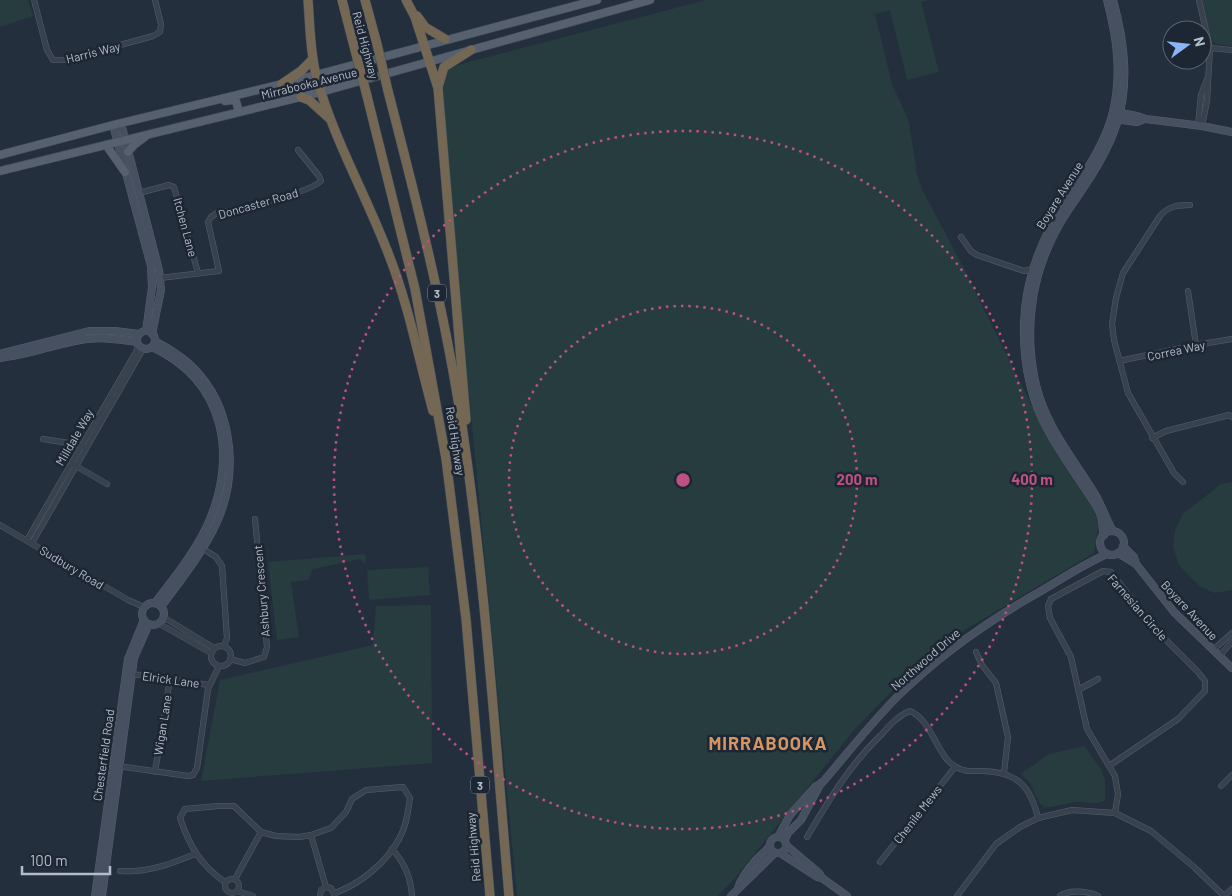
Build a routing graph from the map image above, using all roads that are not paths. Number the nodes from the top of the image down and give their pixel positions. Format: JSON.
{"nodes":[{"id":1,"x":34,"y":0,"type":"edge"},
{"id":2,"x":155,"y":0,"type":"edge"},
{"id":3,"x":308,"y":0,"type":"edge"},
{"id":4,"x":342,"y":0,"type":"edge"},
{"id":5,"x":365,"y":0,"type":"edge"},
{"id":6,"x":597,"y":0,"type":"edge"},
{"id":7,"x":650,"y":0,"type":"edge"},
{"id":8,"x":1107,"y":0,"type":"edge"},
{"id":9,"x":1113,"y":0,"type":"edge"},
{"id":10,"x":1199,"y":0,"type":"edge"},
{"id":11,"x":407,"y":2,"type":"edge"},
{"id":12,"x":1204,"y":20,"type":"edge"},
{"id":13,"x":444,"y":40,"type":"junction"},
{"id":14,"x":424,"y":46,"type":"junction"},
{"id":15,"x":1212,"y":48,"type":"edge"},
{"id":16,"x":471,"y":50,"type":"junction"},
{"id":17,"x":1232,"y":50,"type":"edge"},
{"id":18,"x":313,"y":59,"type":"junction"},
{"id":19,"x":429,"y":62,"type":"junction"},
{"id":20,"x":1209,"y":70,"type":"edge"},
{"id":21,"x":316,"y":75,"type":"junction"},
{"id":22,"x":282,"y":84,"type":"junction"},
{"id":23,"x":438,"y":88,"type":"junction"},
{"id":24,"x":321,"y":92,"type":"junction"},
{"id":25,"x":301,"y":97,"type":"junction"},
{"id":26,"x":196,"y":105,"type":"junction"},
{"id":27,"x":239,"y":112,"type":"junction"},
{"id":28,"x":1115,"y":116,"type":"junction"},
{"id":29,"x":331,"y":120,"type":"junction"},
{"id":30,"x":117,"y":124,"type":"junction"},
{"id":31,"x":1200,"y":126,"type":"junction"},
{"id":32,"x":1232,"y":131,"type":"edge"},
{"id":33,"x":152,"y":133,"type":"junction"},
{"id":34,"x":121,"y":140,"type":"junction"},
{"id":35,"x":106,"y":145,"type":"junction"},
{"id":36,"x":298,"y":150,"type":"dead end"},
{"id":37,"x":128,"y":152,"type":"junction"},
{"id":38,"x":12,"y":153,"type":"junction"},
{"id":39,"x":0,"y":155,"type":"edge"},
{"id":40,"x":3,"y":170,"type":"edge"},
{"id":41,"x":126,"y":172,"type":"junction"},
{"id":42,"x":139,"y":193,"type":"junction"},
{"id":43,"x":1190,"y":204,"type":"dead end"},
{"id":44,"x":961,"y":237,"type":"dead end"},
{"id":45,"x":1033,"y":269,"type":"junction"},
{"id":46,"x":1024,"y":271,"type":"junction"},
{"id":47,"x":198,"y":273,"type":"junction"},
{"id":48,"x":160,"y":278,"type":"junction"},
{"id":49,"x":1030,"y":280,"type":"junction"},
{"id":50,"x":1188,"y":291,"type":"dead end"},
{"id":51,"x":145,"y":340,"type":"junction"},
{"id":52,"x":1232,"y":340,"type":"edge"},
{"id":53,"x":1196,"y":345,"type":"junction"},
{"id":54,"x":0,"y":354,"type":"edge"},
{"id":55,"x":0,"y":358,"type":"edge"},
{"id":56,"x":1120,"y":361,"type":"junction"},
{"id":57,"x":1232,"y":417,"type":"edge"},
{"id":58,"x":1152,"y":438,"type":"junction"},
{"id":59,"x":44,"y":439,"type":"dead end"},
{"id":60,"x":84,"y":448,"type":"junction"},
{"id":61,"x":226,"y":458,"type":"junction"},
{"id":62,"x":446,"y":459,"type":"junction"},
{"id":63,"x":74,"y":465,"type":"junction"},
{"id":64,"x":1183,"y":482,"type":"dead end"},
{"id":65,"x":107,"y":484,"type":"dead end"},
{"id":66,"x":472,"y":498,"type":"junction"},
{"id":67,"x":255,"y":519,"type":"dead end"},
{"id":68,"x":0,"y":525,"type":"edge"},
{"id":69,"x":1113,"y":531,"type":"junction"},
{"id":70,"x":1104,"y":535,"type":"junction"},
{"id":71,"x":29,"y":541,"type":"junction"},
{"id":72,"x":1123,"y":546,"type":"junction"},
{"id":73,"x":1100,"y":547,"type":"junction"},
{"id":74,"x":202,"y":548,"type":"junction"},
{"id":75,"x":1118,"y":553,"type":"junction"},
{"id":76,"x":1108,"y":554,"type":"junction"},
{"id":77,"x":1090,"y":562,"type":"junction"},
{"id":78,"x":1136,"y":564,"type":"junction"},
{"id":79,"x":174,"y":583,"type":"junction"},
{"id":80,"x":158,"y":605,"type":"junction"},
{"id":81,"x":144,"y":607,"type":"junction"},
{"id":82,"x":163,"y":617,"type":"junction"},
{"id":83,"x":146,"y":622,"type":"junction"},
{"id":84,"x":158,"y":623,"type":"junction"},
{"id":85,"x":1232,"y":633,"type":"edge"},
{"id":86,"x":1232,"y":642,"type":"edge"},
{"id":87,"x":224,"y":646,"type":"junction"},
{"id":88,"x":214,"y":648,"type":"junction"},
{"id":89,"x":1213,"y":650,"type":"junction"},
{"id":90,"x":976,"y":652,"type":"dead end"},
{"id":91,"x":211,"y":653,"type":"junction"},
{"id":92,"x":1219,"y":656,"type":"junction"},
{"id":93,"x":230,"y":659,"type":"junction"},
{"id":94,"x":219,"y":666,"type":"junction"},
{"id":95,"x":1232,"y":668,"type":"edge"},
{"id":96,"x":132,"y":674,"type":"junction"},
{"id":97,"x":170,"y":679,"type":"junction"},
{"id":98,"x":1098,"y":679,"type":"dead end"},
{"id":99,"x":209,"y":684,"type":"junction"},
{"id":100,"x":1078,"y":690,"type":"junction"},
{"id":101,"x":124,"y":713,"type":"junction"},
{"id":102,"x":117,"y":766,"type":"junction"},
{"id":103,"x":1109,"y":766,"type":"junction"},
{"id":104,"x":955,"y":767,"type":"junction"},
{"id":105,"x":155,"y":772,"type":"junction"},
{"id":106,"x":1004,"y":773,"type":"junction"},
{"id":107,"x":1232,"y":775,"type":"edge"},
{"id":108,"x":822,"y":783,"type":"junction"},
{"id":109,"x":1221,"y":786,"type":"dead end"},
{"id":110,"x":1115,"y":813,"type":"junction"},
{"id":111,"x":1038,"y":818,"type":"junction"},
{"id":112,"x":261,"y":832,"type":"junction"},
{"id":113,"x":311,"y":835,"type":"junction"},
{"id":114,"x":807,"y":837,"type":"dead end"},
{"id":115,"x":783,"y":841,"type":"junction"},
{"id":116,"x":770,"y":845,"type":"junction"},
{"id":117,"x":392,"y":849,"type":"junction"},
{"id":118,"x":778,"y":853,"type":"junction"},
{"id":119,"x":195,"y":854,"type":"junction"},
{"id":120,"x":880,"y":862,"type":"dead end"},
{"id":121,"x":120,"y":871,"type":"dead end"},
{"id":122,"x":102,"y":872,"type":"junction"},
{"id":123,"x":822,"y":878,"type":"junction"},
{"id":124,"x":235,"y":879,"type":"junction"},
{"id":125,"x":225,"y":882,"type":"junction"},
{"id":126,"x":326,"y":887,"type":"junction"},
{"id":127,"x":738,"y":888,"type":"junction"},
{"id":128,"x":1232,"y":889,"type":"edge"},
{"id":129,"x":237,"y":891,"type":"junction"},
{"id":130,"x":227,"y":894,"type":"edge"},
{"id":131,"x":335,"y":894,"type":"edge"},
{"id":132,"x":96,"y":896,"type":"edge"},
{"id":133,"x":102,"y":896,"type":"edge"},
{"id":134,"x":253,"y":896,"type":"edge"},
{"id":135,"x":319,"y":896,"type":"edge"},
{"id":136,"x":412,"y":896,"type":"edge"},
{"id":137,"x":490,"y":896,"type":"edge"},
{"id":138,"x":509,"y":896,"type":"edge"},
{"id":139,"x":731,"y":896,"type":"edge"},
{"id":140,"x":847,"y":896,"type":"edge"},
{"id":141,"x":957,"y":896,"type":"edge"},
{"id":142,"x":1060,"y":896,"type":"edge"},
{"id":143,"x":1098,"y":896,"type":"edge"},
{"id":144,"x":1224,"y":896,"type":"edge"}],
"edges":[{"from":1,"to":2,"type":"street","name":"Harris Way"},
{"from":3,"to":18,"type":"highway"},
{"from":4,"to":62,"type":"highway","name":"Reid Highway","number":"3","bridge":true},
{"from":5,"to":66,"type":"highway","name":"Reid Highway","number":"3","bridge":true},
{"from":6,"to":13,"type":"main road","name":"Mirrabooka Avenue"},
{"from":7,"to":16,"type":"main road","name":"Mirrabooka Avenue"},
{"from":8,"to":28,"type":"street","name":"Boyare Avenue"},
{"from":9,"to":28,"type":"street","name":"Boyare Avenue"},
{"from":10,"to":12,"type":"street"},
{"from":11,"to":13,"type":"highway"},
{"from":11,"to":14,"type":"highway"},
{"from":13,"to":14,"type":"main road","name":"Mirrabooka Avenue"},
{"from":14,"to":19,"type":"highway"},
{"from":14,"to":21,"type":"main road","name":"Mirrabooka Avenue"},
{"from":15,"to":17,"type":"street"},
{"from":16,"to":19,"type":"main road","name":"Mirrabooka Avenue"},
{"from":16,"to":23,"type":"highway"},
{"from":18,"to":21,"type":"highway"},
{"from":18,"to":22,"type":"highway"},
{"from":19,"to":23,"type":"highway"},
{"from":19,"to":24,"type":"main road","name":"Mirrabooka Avenue"},
{"from":20,"to":31,"type":"street"},
{"from":21,"to":22,"type":"main road","name":"Mirrabooka Avenue"},
{"from":21,"to":24,"type":"highway"},
{"from":22,"to":26,"type":"main road","name":"Mirrabooka Avenue"},
{"from":23,"to":66,"type":"highway"},
{"from":24,"to":25,"type":"main road","name":"Mirrabooka Avenue"},
{"from":24,"to":29,"type":"highway"},
{"from":25,"to":27,"type":"main road","name":"Mirrabooka Avenue"},
{"from":25,"to":29,"type":"highway"},
{"from":26,"to":27,"type":"main road"},
{"from":26,"to":30,"type":"main road","name":"Mirrabooka Avenue"},
{"from":27,"to":33,"type":"main road","name":"Mirrabooka Avenue"},
{"from":28,"to":31,"type":"street"},
{"from":28,"to":45,"type":"street","name":"Boyare Avenue"},
{"from":28,"to":69,"type":"street","name":"Boyare Avenue"},
{"from":29,"to":62,"type":"highway"},
{"from":30,"to":34,"type":"street","name":"Milldale Way"},
{"from":30,"to":38,"type":"main road","name":"Mirrabooka Avenue"},
{"from":31,"to":32,"type":"street"},
{"from":33,"to":34,"type":"main road","name":"Mirrabooka Avenue"},
{"from":33,"to":37,"type":"main road"},
{"from":34,"to":35,"type":"main road","name":"Mirrabooka Avenue"},
{"from":34,"to":37,"type":"street","name":"Milldale Way"},
{"from":34,"to":41,"type":"street","name":"Milldale Way"},
{"from":35,"to":40,"type":"main road","name":"Mirrabooka Avenue"},
{"from":35,"to":41,"type":"main road"},
{"from":36,"to":47,"type":"street","name":"Doncaster Road"},
{"from":37,"to":42,"type":"street","name":"Milldale Way"},
{"from":38,"to":39,"type":"main road","name":"Mirrabooka Avenue"},
{"from":38,"to":40,"type":"main road"},
{"from":41,"to":51,"type":"street","name":"Milldale Way"},
{"from":42,"to":47,"type":"street","name":"Itchen Lane"},
{"from":42,"to":48,"type":"street","name":"Milldale Way"},
{"from":43,"to":56,"type":"street"},
{"from":44,"to":46,"type":"street"},
{"from":45,"to":46,"type":"street"},
{"from":45,"to":49,"type":"street","name":"Boyare Avenue"},
{"from":46,"to":49,"type":"street"},
{"from":47,"to":48,"type":"street","name":"Doncaster Road"},
{"from":48,"to":51,"type":"street","name":"Milldale Way"},
{"from":49,"to":70,"type":"street","name":"Boyare Avenue"},
{"from":50,"to":53,"type":"street"},
{"from":51,"to":54,"type":"street"},
{"from":51,"to":55,"type":"street"},
{"from":51,"to":60,"type":"street","name":"Milldale Way"},
{"from":51,"to":61,"type":"street"},
{"from":52,"to":53,"type":"street","name":"Correa Way"},
{"from":53,"to":56,"type":"street","name":"Correa Way"},
{"from":56,"to":58,"type":"street"},
{"from":57,"to":58,"type":"street"},
{"from":58,"to":64,"type":"street"},
{"from":59,"to":60,"type":"street"},
{"from":60,"to":63,"type":"street","name":"Milldale Way"},
{"from":61,"to":74,"type":"street"},
{"from":61,"to":79,"type":"street"},
{"from":62,"to":137,"type":"highway","name":"Reid Highway","number":"3"},
{"from":63,"to":65,"type":"street"},
{"from":63,"to":71,"type":"street","name":"Milldale Way"},
{"from":66,"to":138,"type":"highway","name":"Reid Highway","number":"3"},
{"from":67,"to":93,"type":"street","name":"Ashbury Crescent"},
{"from":68,"to":71,"type":"street","name":"Sudbury Road"},
{"from":69,"to":70,"type":"street"},
{"from":69,"to":72,"type":"street"},
{"from":70,"to":73,"type":"street"},
{"from":71,"to":81,"type":"street","name":"Sudbury Road"},
{"from":72,"to":75,"type":"street"},
{"from":72,"to":78,"type":"street","name":"Boyare Avenue"},
{"from":73,"to":76,"type":"street"},
{"from":73,"to":77,"type":"street","name":"Northwood Drive"},
{"from":74,"to":79,"type":"street"},
{"from":74,"to":87,"type":"street"},
{"from":75,"to":76,"type":"street"},
{"from":75,"to":78,"type":"street","name":"Boyare Avenue"},
{"from":76,"to":77,"type":"street","name":"Northwood Drive"},
{"from":77,"to":108,"type":"street","name":"Northwood Drive"},
{"from":78,"to":89,"type":"street","name":"Boyare Avenue"},
{"from":79,"to":80,"type":"street"},
{"from":80,"to":81,"type":"street"},
{"from":80,"to":82,"type":"street"},
{"from":81,"to":83,"type":"street"},
{"from":82,"to":84,"type":"street"},
{"from":82,"to":88,"type":"street"},
{"from":83,"to":84,"type":"street"},
{"from":83,"to":96,"type":"street","name":"Chesterfield Road"},
{"from":83,"to":101,"type":"street","name":"Chesterfield Road"},
{"from":84,"to":91,"type":"street"},
{"from":85,"to":89,"type":"street"},
{"from":86,"to":92,"type":"street"},
{"from":87,"to":88,"type":"street"},
{"from":87,"to":93,"type":"street"},
{"from":88,"to":91,"type":"street"},
{"from":89,"to":92,"type":"street","name":"Boyare Avenue"},
{"from":90,"to":106,"type":"street"},
{"from":91,"to":94,"type":"street"},
{"from":92,"to":95,"type":"street","name":"Boyare Avenue"},
{"from":93,"to":94,"type":"street"},
{"from":94,"to":99,"type":"street"},
{"from":96,"to":97,"type":"street","name":"Elrick Lane"},
{"from":96,"to":101,"type":"street","name":"Chesterfield Road"},
{"from":97,"to":99,"type":"street","name":"Elrick Lane"},
{"from":97,"to":105,"type":"street","name":"Wigan Lane"},
{"from":98,"to":100,"type":"street"},
{"from":99,"to":105,"type":"street"},
{"from":100,"to":103,"type":"street","name":"Farnesian Circle"},
{"from":100,"to":103,"type":"street","name":"Farnesian Circle"},
{"from":101,"to":102,"type":"street","name":"Chesterfield Road"},
{"from":102,"to":105,"type":"street"},
{"from":102,"to":122,"type":"street","name":"Chesterfield Road"},
{"from":103,"to":110,"type":"street","name":"Farnesian Circle"},
{"from":104,"to":106,"type":"street"},
{"from":104,"to":114,"type":"street"},
{"from":104,"to":120,"type":"street","name":"Chenile Mews"},
{"from":106,"to":111,"type":"street"},
{"from":107,"to":109,"type":"street"},
{"from":108,"to":115,"type":"street","name":"Northwood Drive"},
{"from":108,"to":115,"type":"street","name":"Northwood Drive"},
{"from":110,"to":111,"type":"street"},
{"from":110,"to":144,"type":"street"},
{"from":111,"to":141,"type":"street"},
{"from":112,"to":113,"type":"street"},
{"from":112,"to":119,"type":"street"},
{"from":112,"to":124,"type":"street"},
{"from":113,"to":117,"type":"street"},
{"from":113,"to":126,"type":"street"},
{"from":115,"to":116,"type":"street"},
{"from":115,"to":118,"type":"street"},
{"from":115,"to":123,"type":"street"},
{"from":116,"to":118,"type":"street"},
{"from":116,"to":127,"type":"street"},
{"from":117,"to":131,"type":"street"},
{"from":117,"to":136,"type":"street"},
{"from":118,"to":123,"type":"street"},
{"from":118,"to":127,"type":"street"},
{"from":119,"to":121,"type":"street"},
{"from":119,"to":125,"type":"street"},
{"from":122,"to":132,"type":"street","name":"Chesterfield Road"},
{"from":122,"to":133,"type":"street","name":"Chesterfield Road"},
{"from":123,"to":140,"type":"street"},
{"from":124,"to":125,"type":"street"},
{"from":124,"to":129,"type":"street"},
{"from":125,"to":130,"type":"street"},
{"from":126,"to":131,"type":"street"},
{"from":126,"to":135,"type":"street"},
{"from":127,"to":139,"type":"street"},
{"from":128,"to":144,"type":"street"},
{"from":129,"to":130,"type":"street"},
{"from":129,"to":134,"type":"street"},
{"from":142,"to":143,"type":"street"}]}
